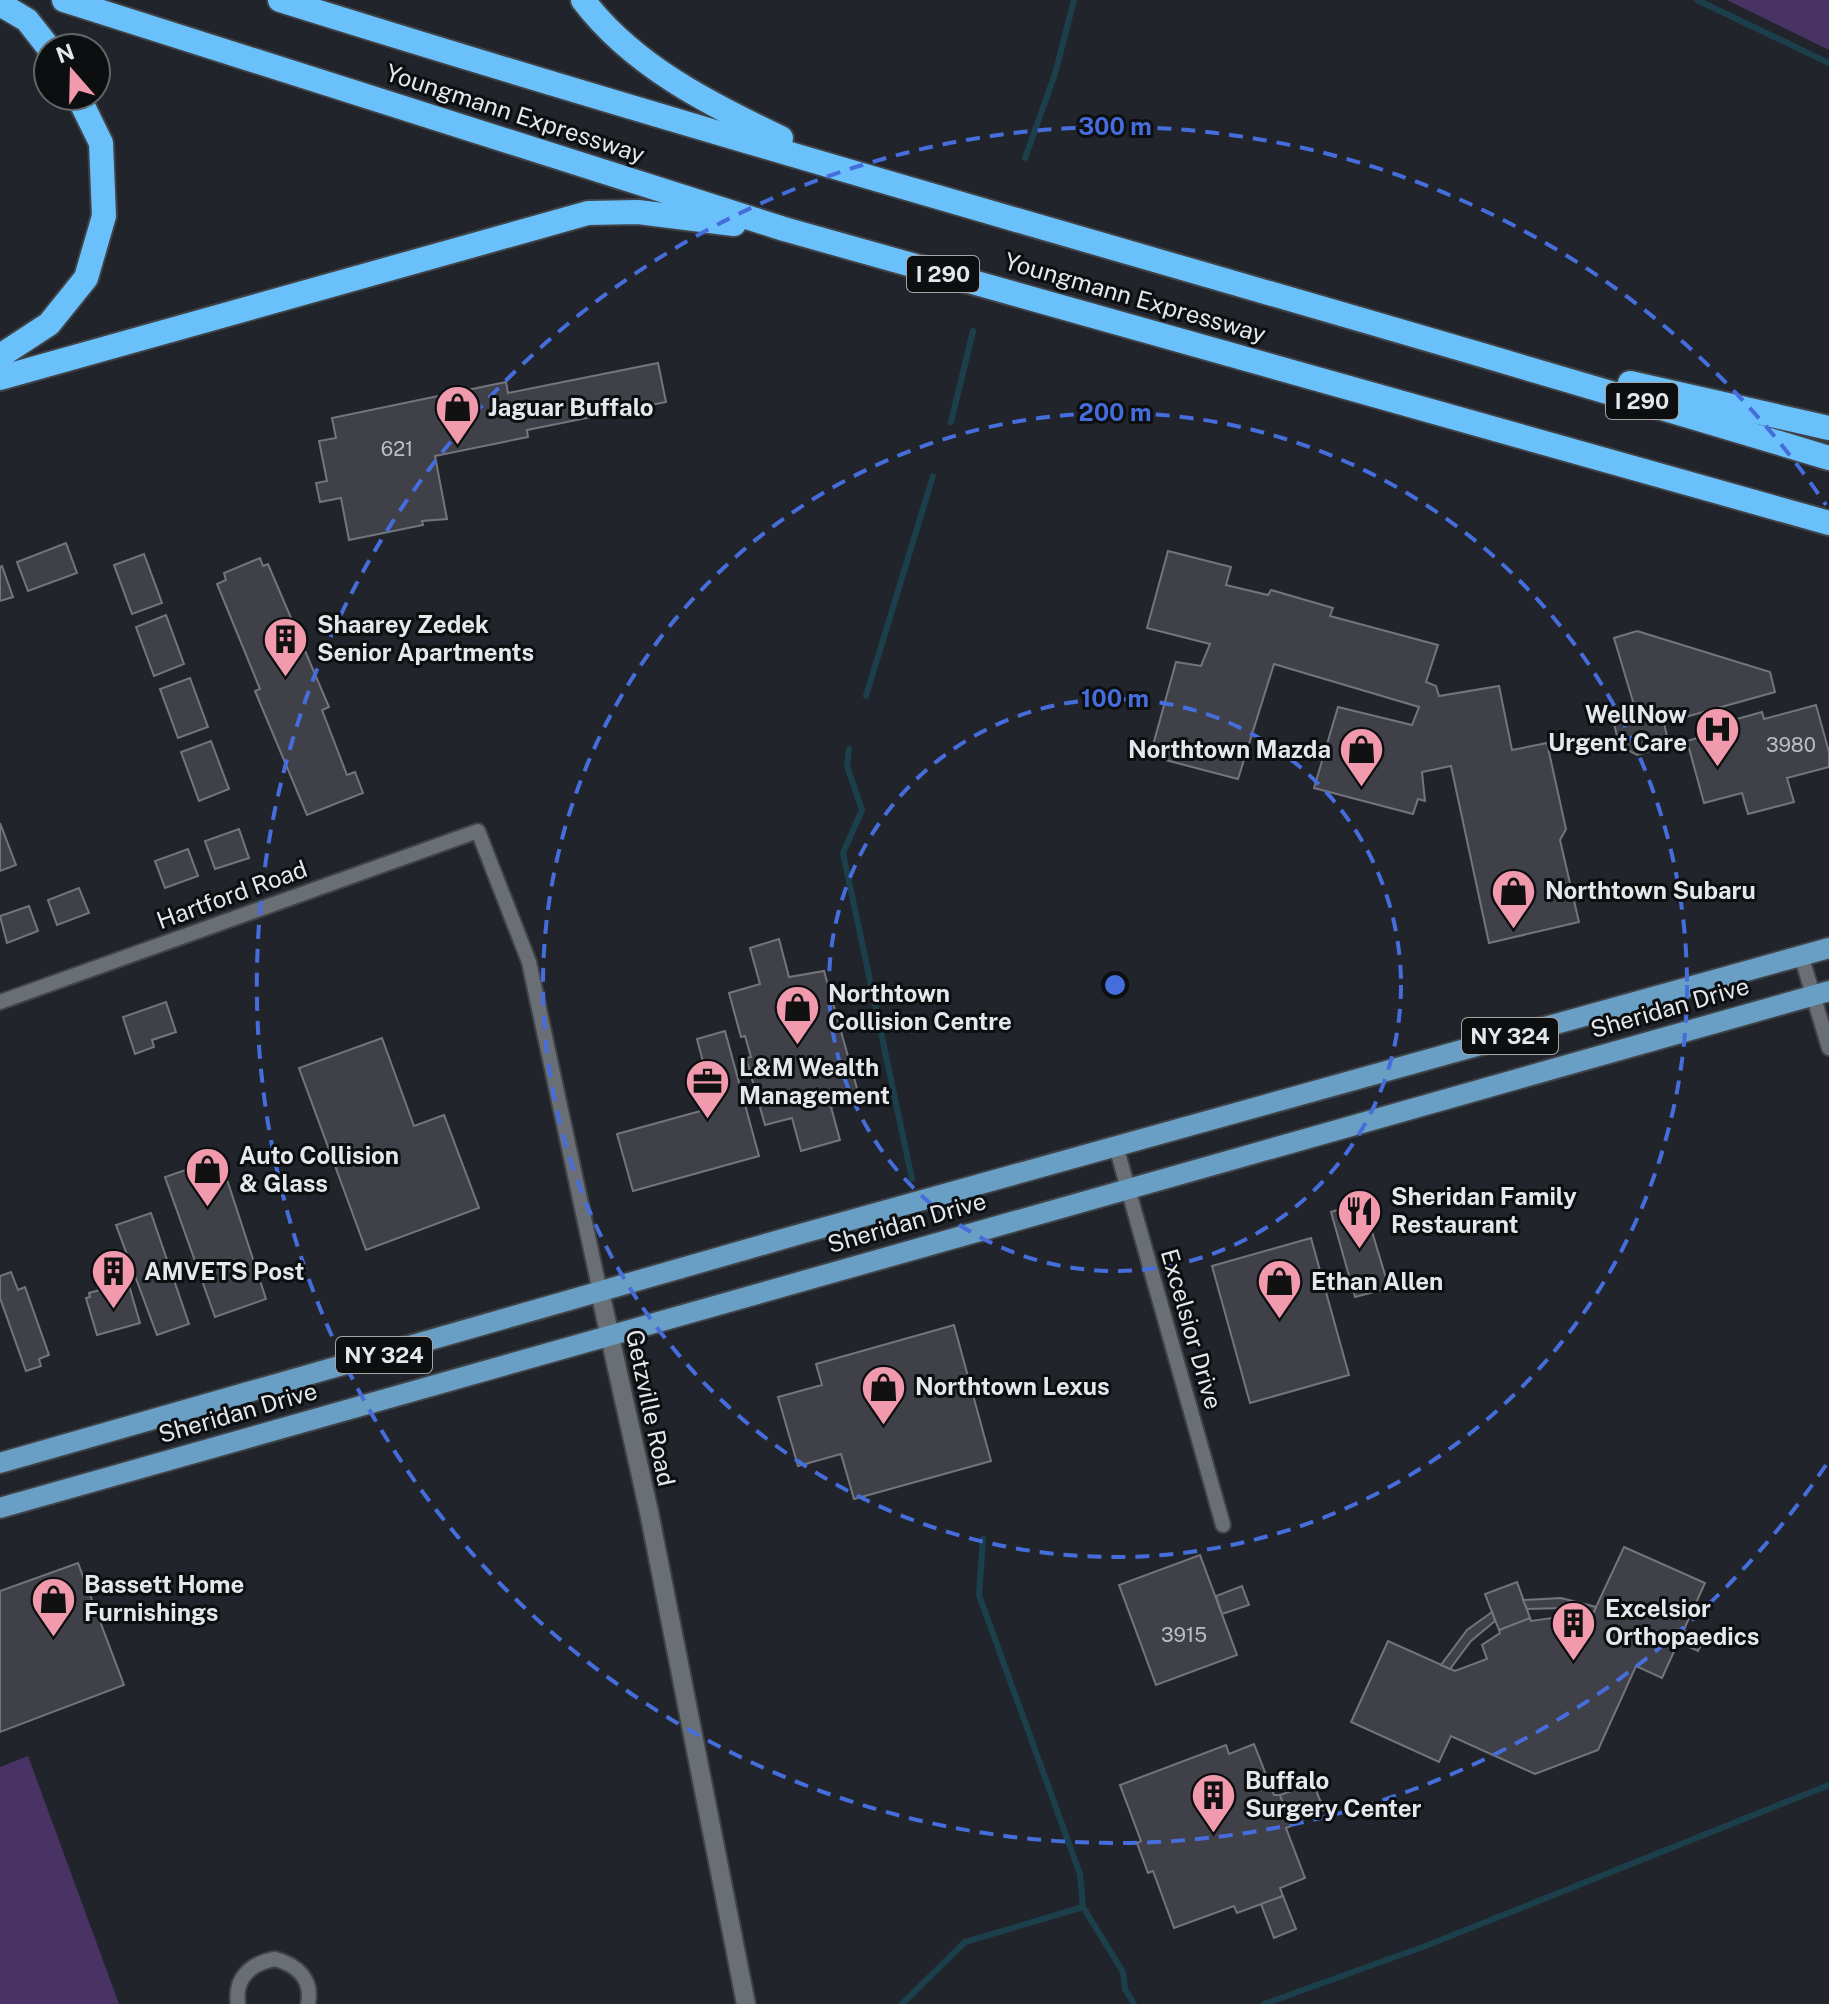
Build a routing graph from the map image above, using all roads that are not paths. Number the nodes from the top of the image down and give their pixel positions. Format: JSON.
{"nodes":[{"id":1,"x":64,"y":0,"type":"edge"},
{"id":2,"x":280,"y":0,"type":"edge"},
{"id":3,"x":583,"y":0,"type":"edge"},
{"id":4,"x":0,"y":4,"type":"edge"},
{"id":5,"x":36,"y":32,"type":"edge"},
{"id":6,"x":86,"y":112,"type":"edge"},
{"id":7,"x":852,"y":172,"type":"junction"},
{"id":8,"x":784,"y":229,"type":"junction"},
{"id":9,"x":1456,"y":345,"type":"junction"},
{"id":10,"x":0,"y":356,"type":"edge"},
{"id":11,"x":0,"y":378,"type":"edge"},
{"id":12,"x":1829,"y":428,"type":"edge"},
{"id":13,"x":1829,"y":458,"type":"edge"},
{"id":14,"x":1829,"y":523,"type":"edge"},
{"id":15,"x":478,"y":831,"type":"joint"},
{"id":16,"x":1829,"y":948,"type":"edge"},
{"id":17,"x":1801,"y":955,"type":"junction"},
{"id":18,"x":1820,"y":993,"type":"edge"},
{"id":19,"x":0,"y":1002,"type":"edge"},
{"id":20,"x":1829,"y":1048,"type":"edge"},
{"id":21,"x":1116,"y":1146,"type":"junction"},
{"id":22,"x":1128,"y":1187,"type":"junction"},
{"id":23,"x":600,"y":1292,"type":"junction"},
{"id":24,"x":609,"y":1333,"type":"junction"},
{"id":25,"x":0,"y":1463,"type":"edge"},
{"id":26,"x":0,"y":1508,"type":"edge"},
{"id":27,"x":1223,"y":1525,"type":"dead end"},
{"id":28,"x":238,"y":2004,"type":"edge"},
{"id":29,"x":308,"y":2004,"type":"edge"},
{"id":30,"x":746,"y":2004,"type":"edge"}],
"edges":[{"from":1,"to":8,"type":"highway","name":"Youngmann Expressway","number":"I 290"},
{"from":2,"to":7,"type":"highway","name":"Youngmann Expressway","number":"I 290"},
{"from":3,"to":7,"type":"highway"},
{"from":4,"to":5,"type":"highway"},
{"from":6,"to":10,"type":"highway"},
{"from":7,"to":9,"type":"highway","name":"Youngmann Expressway","number":"I 290"},
{"from":8,"to":11,"type":"highway"},
{"from":8,"to":14,"type":"highway","name":"Youngmann Expressway","number":"I 290"},
{"from":9,"to":12,"type":"highway"},
{"from":9,"to":13,"type":"highway","name":"Youngmann Expressway","number":"I 290"},
{"from":15,"to":19,"type":"street","name":"Hartford Road"},
{"from":15,"to":23,"type":"street","name":"Getzville Road"},
{"from":16,"to":17,"type":"main road","name":"Sheridan Drive","number":"NY 324"},
{"from":17,"to":18,"type":"street"},
{"from":17,"to":21,"type":"main road","name":"Sheridan Drive","number":"NY 324"},
{"from":18,"to":20,"type":"street"},
{"from":18,"to":22,"type":"main road","name":"Sheridan Drive","number":"NY 324"},
{"from":21,"to":22,"type":"street","name":"Excelsior Drive"},
{"from":21,"to":23,"type":"main road","name":"Sheridan Drive","number":"NY 324"},
{"from":22,"to":24,"type":"main road","name":"Sheridan Drive","number":"NY 324"},
{"from":22,"to":27,"type":"street","name":"Excelsior Drive"},
{"from":23,"to":24,"type":"street","name":"Getzville Road"},
{"from":23,"to":25,"type":"main road","name":"Sheridan Drive","number":"NY 324"},
{"from":24,"to":26,"type":"main road","name":"Sheridan Drive","number":"NY 324"},
{"from":24,"to":30,"type":"street","name":"Getzville Road"},
{"from":28,"to":29,"type":"street"}]}
